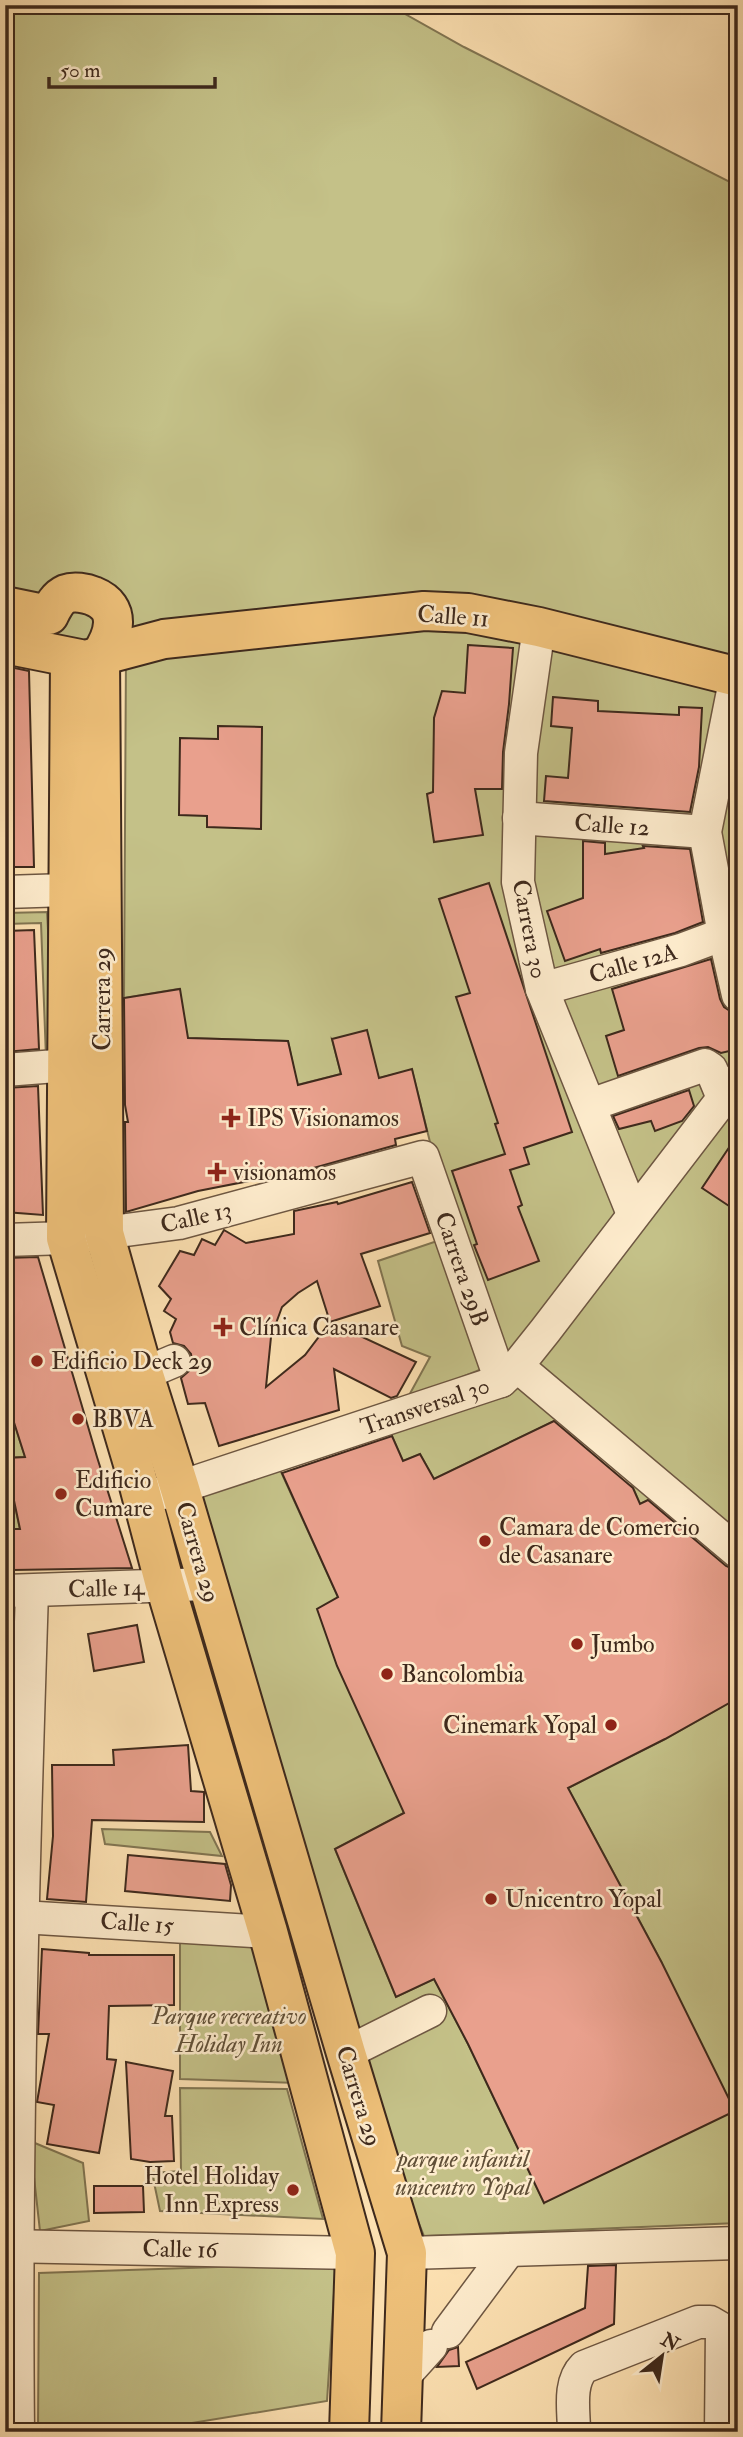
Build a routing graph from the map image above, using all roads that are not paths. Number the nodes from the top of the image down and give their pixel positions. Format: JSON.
{"nodes":[{"id":1,"x":5,"y":606,"type":"edge"},
{"id":2,"x":113,"y":614,"type":"junction"},
{"id":3,"x":49,"y":615,"type":"junction"},
{"id":4,"x":538,"y":627,"type":"junction"},
{"id":5,"x":164,"y":639,"type":"junction"},
{"id":6,"x":5,"y":644,"type":"edge"},
{"id":7,"x":85,"y":657,"type":"junction"},
{"id":8,"x":737,"y":677,"type":"edge"},
{"id":9,"x":519,"y":818,"type":"junction"},
{"id":10,"x":705,"y":832,"type":"junction"},
{"id":11,"x":67,"y":890,"type":"junction"},
{"id":12,"x":5,"y":892,"type":"edge"},
{"id":13,"x":723,"y":934,"type":"junction"},
{"id":14,"x":542,"y":989,"type":"junction"},
{"id":15,"x":738,"y":995,"type":"edge"},
{"id":16,"x":69,"y":1065,"type":"junction"},
{"id":17,"x":5,"y":1069,"type":"edge"},
{"id":18,"x":730,"y":1088,"type":"edge"},
{"id":19,"x":590,"y":1105,"type":"junction"},
{"id":20,"x":423,"y":1157,"type":"joint"},
{"id":21,"x":633,"y":1214,"type":"junction"},
{"id":22,"x":104,"y":1234,"type":"junction"},
{"id":23,"x":66,"y":1238,"type":"junction"},
{"id":24,"x":5,"y":1240,"type":"edge"},
{"id":25,"x":509,"y":1373,"type":"junction"},
{"id":26,"x":143,"y":1374,"type":"junction"},
{"id":27,"x":180,"y":1489,"type":"junction"},
{"id":28,"x":142,"y":1498,"type":"junction"},
{"id":29,"x":738,"y":1552,"type":"edge"},
{"id":30,"x":207,"y":1584,"type":"junction"},
{"id":31,"x":165,"y":1585,"type":"junction"},
{"id":32,"x":19,"y":1591,"type":"edge"},
{"id":33,"x":13,"y":1916,"type":"edge"},
{"id":34,"x":268,"y":1933,"type":"junction"},
{"id":35,"x":430,"y":2011,"type":"dead end"},
{"id":36,"x":346,"y":2053,"type":"junction"},
{"id":37,"x":738,"y":2243,"type":"edge"},
{"id":38,"x":11,"y":2246,"type":"edge"},
{"id":39,"x":509,"y":2250,"type":"junction"},
{"id":40,"x":355,"y":2253,"type":"junction"},
{"id":41,"x":407,"y":2253,"type":"junction"},
{"id":42,"x":403,"y":2377,"type":"junction"},
{"id":43,"x":18,"y":2432,"type":"edge"},
{"id":44,"x":349,"y":2432,"type":"edge"},
{"id":45,"x":401,"y":2432,"type":"edge"},
{"id":46,"x":574,"y":2432,"type":"edge"},
{"id":47,"x":721,"y":2432,"type":"edge"}],
"edges":[{"from":1,"to":3,"type":"main road"},
{"from":2,"to":3,"type":"main road"},
{"from":2,"to":5,"type":"main road"},
{"from":2,"to":7,"type":"main road"},
{"from":3,"to":7,"type":"main road"},
{"from":4,"to":5,"type":"main road","name":"Calle 11"},
{"from":4,"to":8,"type":"main road","name":"Calle 11"},
{"from":4,"to":9,"type":"street","name":"Carrera 30"},
{"from":5,"to":7,"type":"main road","name":"Calle 11"},
{"from":6,"to":7,"type":"main road","name":"Calle 11"},
{"from":7,"to":11,"type":"main road","name":"Carrera 29"},
{"from":7,"to":22,"type":"main road","name":"Carrera 29"},
{"from":8,"to":10,"type":"street"},
{"from":9,"to":10,"type":"street","name":"Calle 12"},
{"from":9,"to":14,"type":"street","name":"Carrera 30"},
{"from":10,"to":13,"type":"street"},
{"from":11,"to":12,"type":"street"},
{"from":11,"to":16,"type":"main road","name":"Carrera 29"},
{"from":13,"to":14,"type":"street","name":"Calle 12A"},
{"from":13,"to":15,"type":"street"},
{"from":14,"to":19,"type":"street","name":"Carrera 30"},
{"from":16,"to":17,"type":"street"},
{"from":16,"to":23,"type":"main road","name":"Carrera 29"},
{"from":18,"to":19,"type":"street"},
{"from":18,"to":21,"type":"street","name":"Transversal 30"},
{"from":19,"to":21,"type":"street","name":"Carrera 30"},
{"from":20,"to":22,"type":"street","name":"Calle 13"},
{"from":20,"to":25,"type":"street","name":"Carrera 29B"},
{"from":21,"to":25,"type":"street","name":"Transversal 30"},
{"from":22,"to":23,"type":"street","name":"Calle 13"},
{"from":22,"to":26,"type":"main road","name":"Carrera 29"},
{"from":23,"to":24,"type":"street","name":"Calle 13"},
{"from":23,"to":26,"type":"main road","name":"Carrera 29"},
{"from":25,"to":27,"type":"street","name":"Transversal 30"},
{"from":25,"to":29,"type":"street"},
{"from":26,"to":27,"type":"main road","name":"Carrera 29"},
{"from":26,"to":28,"type":"main road","name":"Carrera 29"},
{"from":27,"to":28,"type":"street","name":"Transversal 30"},
{"from":27,"to":30,"type":"main road","name":"Carrera 29"},
{"from":28,"to":31,"type":"main road","name":"Carrera 29"},
{"from":30,"to":31,"type":"street","name":"Calle 14"},
{"from":30,"to":36,"type":"main road","name":"Carrera 29"},
{"from":31,"to":32,"type":"street","name":"Calle 14"},
{"from":31,"to":34,"type":"main road","name":"Carrera 29"},
{"from":32,"to":33,"type":"street"},
{"from":33,"to":34,"type":"street","name":"Calle 15"},
{"from":33,"to":38,"type":"street"},
{"from":34,"to":40,"type":"main road","name":"Carrera 29"},
{"from":35,"to":36,"type":"street"},
{"from":36,"to":41,"type":"main road","name":"Carrera 29"},
{"from":37,"to":39,"type":"street"},
{"from":38,"to":40,"type":"street","name":"Calle 16"},
{"from":38,"to":43,"type":"street"},
{"from":39,"to":41,"type":"street"},
{"from":39,"to":42,"type":"street"},
{"from":40,"to":44,"type":"main road","name":"Carrera 29"},
{"from":41,"to":42,"type":"main road","name":"Carrera 29"},
{"from":42,"to":45,"type":"main road","name":"Carrera 29"},
{"from":46,"to":47,"type":"street"}]}
